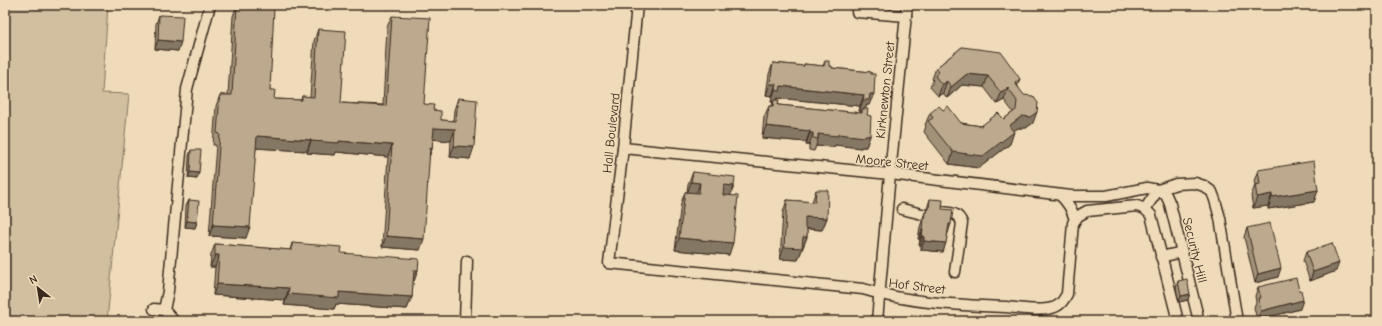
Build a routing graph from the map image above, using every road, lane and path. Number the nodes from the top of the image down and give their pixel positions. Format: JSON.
{"nodes":[{"id":1,"x":210,"y":5,"type":"edge"},
{"id":2,"x":637,"y":5,"type":"edge"},
{"id":3,"x":907,"y":5,"type":"edge"},
{"id":4,"x":857,"y":12,"type":"dead end"},
{"id":5,"x":906,"y":16,"type":"junction"},
{"id":6,"x":623,"y":148,"type":"junction"},
{"id":7,"x":890,"y":174,"type":"junction"},
{"id":8,"x":1158,"y":190,"type":"junction"},
{"id":9,"x":1060,"y":195,"type":"junction"},
{"id":10,"x":902,"y":209,"type":"dead end"},
{"id":11,"x":1145,"y":209,"type":"junction"},
{"id":12,"x":926,"y":213,"type":"edge"},
{"id":13,"x":939,"y":214,"type":"edge"},
{"id":14,"x":1075,"y":220,"type":"junction"},
{"id":15,"x":1182,"y":252,"type":"junction"},
{"id":16,"x":1161,"y":257,"type":"junction"},
{"id":17,"x":468,"y":261,"type":"dead end"},
{"id":18,"x":609,"y":263,"type":"joint"},
{"id":19,"x":954,"y":272,"type":"dead end"},
{"id":20,"x":879,"y":294,"type":"junction"},
{"id":21,"x":1196,"y":320,"type":"edge"},
{"id":22,"x":174,"y":321,"type":"edge"},
{"id":23,"x":466,"y":321,"type":"edge"},
{"id":24,"x":877,"y":321,"type":"edge"},
{"id":25,"x":1178,"y":321,"type":"edge"},
{"id":26,"x":1237,"y":321,"type":"edge"}],
"edges":[{"from":1,"to":22,"type":"street"},
{"from":2,"to":6,"type":"street","name":"Hall Boulevard"},
{"from":3,"to":5,"type":"street","name":"Kirknewton Street"},
{"from":4,"to":5,"type":"street"},
{"from":5,"to":7,"type":"street","name":"Kirknewton Street"},
{"from":6,"to":7,"type":"street","name":"Moore Street"},
{"from":6,"to":18,"type":"street","name":"Hall Boulevard"},
{"from":7,"to":9,"type":"street","name":"Moore Street"},
{"from":7,"to":20,"type":"street","name":"Kirknewton Street"},
{"from":8,"to":9,"type":"street","name":"Moore Street"},
{"from":8,"to":11,"type":"street"},
{"from":8,"to":15,"type":"street","name":"Security Hill"},
{"from":8,"to":26,"type":"street","name":"Moore Street"},
{"from":9,"to":14,"type":"street"},
{"from":10,"to":12,"type":"street"},
{"from":11,"to":14,"type":"street"},
{"from":11,"to":16,"type":"street"},
{"from":13,"to":19,"type":"street"},
{"from":14,"to":20,"type":"street","name":"Hof Street"},
{"from":15,"to":16,"type":"street"},
{"from":15,"to":21,"type":"street","name":"Security Hill"},
{"from":16,"to":25,"type":"street"},
{"from":17,"to":23,"type":"street"},
{"from":18,"to":20,"type":"street","name":"Hof Street"},
{"from":20,"to":24,"type":"street","name":"Kirknewton Street"}]}
